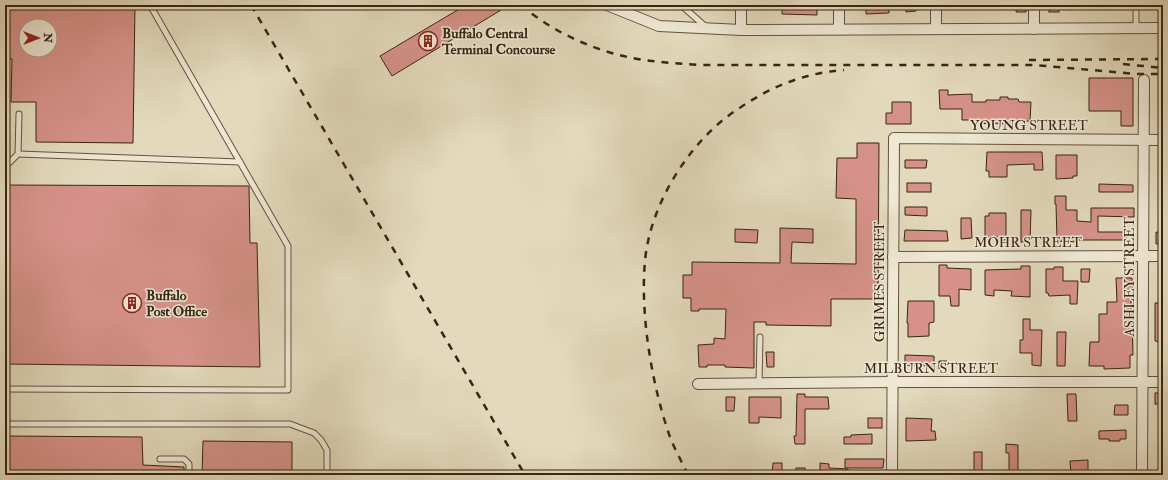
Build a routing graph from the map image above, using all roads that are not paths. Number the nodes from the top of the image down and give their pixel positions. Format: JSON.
{"nodes":[{"id":1,"x":150,"y":5,"type":"edge"},
{"id":2,"x":607,"y":5,"type":"edge"},
{"id":3,"x":680,"y":5,"type":"edge"},
{"id":4,"x":741,"y":5,"type":"edge"},
{"id":5,"x":839,"y":5,"type":"edge"},
{"id":6,"x":936,"y":5,"type":"edge"},
{"id":7,"x":1034,"y":5,"type":"edge"},
{"id":8,"x":1136,"y":5,"type":"edge"},
{"id":9,"x":687,"y":8,"type":"edge"},
{"id":10,"x":936,"y":28,"type":"junction"},
{"id":11,"x":1136,"y":28,"type":"junction"},
{"id":12,"x":1163,"y":28,"type":"edge"},
{"id":13,"x":708,"y":29,"type":"junction"},
{"id":14,"x":839,"y":29,"type":"junction"},
{"id":15,"x":1034,"y":29,"type":"junction"},
{"id":16,"x":742,"y":30,"type":"junction"},
{"id":17,"x":1144,"y":80,"type":"dead end"},
{"id":18,"x":19,"y":114,"type":"dead end"},
{"id":19,"x":894,"y":138,"type":"joint"},
{"id":20,"x":1143,"y":140,"type":"junction"},
{"id":21,"x":1163,"y":140,"type":"edge"},
{"id":22,"x":18,"y":154,"type":"junction"},
{"id":23,"x":240,"y":162,"type":"junction"},
{"id":24,"x":5,"y":163,"type":"edge"},
{"id":25,"x":1143,"y":256,"type":"junction"},
{"id":26,"x":1163,"y":256,"type":"edge"},
{"id":27,"x":893,"y":257,"type":"junction"},
{"id":28,"x":760,"y":337,"type":"dead end"},
{"id":29,"x":893,"y":382,"type":"junction"},
{"id":30,"x":1142,"y":382,"type":"junction"},
{"id":31,"x":1163,"y":382,"type":"edge"},
{"id":32,"x":759,"y":383,"type":"junction"},
{"id":33,"x":698,"y":384,"type":"dead end"},
{"id":34,"x":5,"y":389,"type":"edge"},
{"id":35,"x":5,"y":424,"type":"edge"},
{"id":36,"x":160,"y":459,"type":"dead end"},
{"id":37,"x":189,"y":475,"type":"edge"},
{"id":38,"x":327,"y":475,"type":"edge"},
{"id":39,"x":892,"y":475,"type":"edge"},
{"id":40,"x":1142,"y":475,"type":"edge"}],
"edges":[{"from":1,"to":23,"type":"lane"},
{"from":2,"to":13,"type":"street"},
{"from":3,"to":9,"type":"lane"},
{"from":4,"to":16,"type":"street"},
{"from":5,"to":14,"type":"street"},
{"from":6,"to":10,"type":"street"},
{"from":7,"to":15,"type":"street"},
{"from":8,"to":11,"type":"lane"},
{"from":9,"to":13,"type":"lane"},
{"from":10,"to":14,"type":"street"},
{"from":10,"to":15,"type":"street"},
{"from":11,"to":12,"type":"street"},
{"from":11,"to":15,"type":"street"},
{"from":13,"to":16,"type":"street"},
{"from":14,"to":16,"type":"street"},
{"from":17,"to":20,"type":"street","name":"ASHLEY STREET"},
{"from":18,"to":22,"type":"lane"},
{"from":19,"to":20,"type":"street","name":"YOUNG STREET"},
{"from":19,"to":27,"type":"street","name":"GRIMES STREET"},
{"from":20,"to":21,"type":"street","name":"YOUNG STREET"},
{"from":20,"to":25,"type":"street","name":"ASHLEY STREET"},
{"from":22,"to":23,"type":"lane"},
{"from":22,"to":24,"type":"lane"},
{"from":23,"to":34,"type":"lane"},
{"from":25,"to":26,"type":"street","name":"MOHR STREET"},
{"from":25,"to":27,"type":"street","name":"MOHR STREET"},
{"from":25,"to":30,"type":"street","name":"ASHLEY STREET"},
{"from":27,"to":29,"type":"street","name":"GRIMES STREET"},
{"from":28,"to":32,"type":"lane"},
{"from":29,"to":30,"type":"street","name":"MILBURN STREET"},
{"from":29,"to":32,"type":"street","name":"MILBURN STREET"},
{"from":29,"to":39,"type":"street","name":"GRIMES STREET"},
{"from":30,"to":31,"type":"street","name":"MILBURN STREET"},
{"from":30,"to":40,"type":"street","name":"ASHLEY STREET"},
{"from":32,"to":33,"type":"street","name":"MILBURN STREET"},
{"from":35,"to":38,"type":"lane"},
{"from":36,"to":37,"type":"lane"}]}
